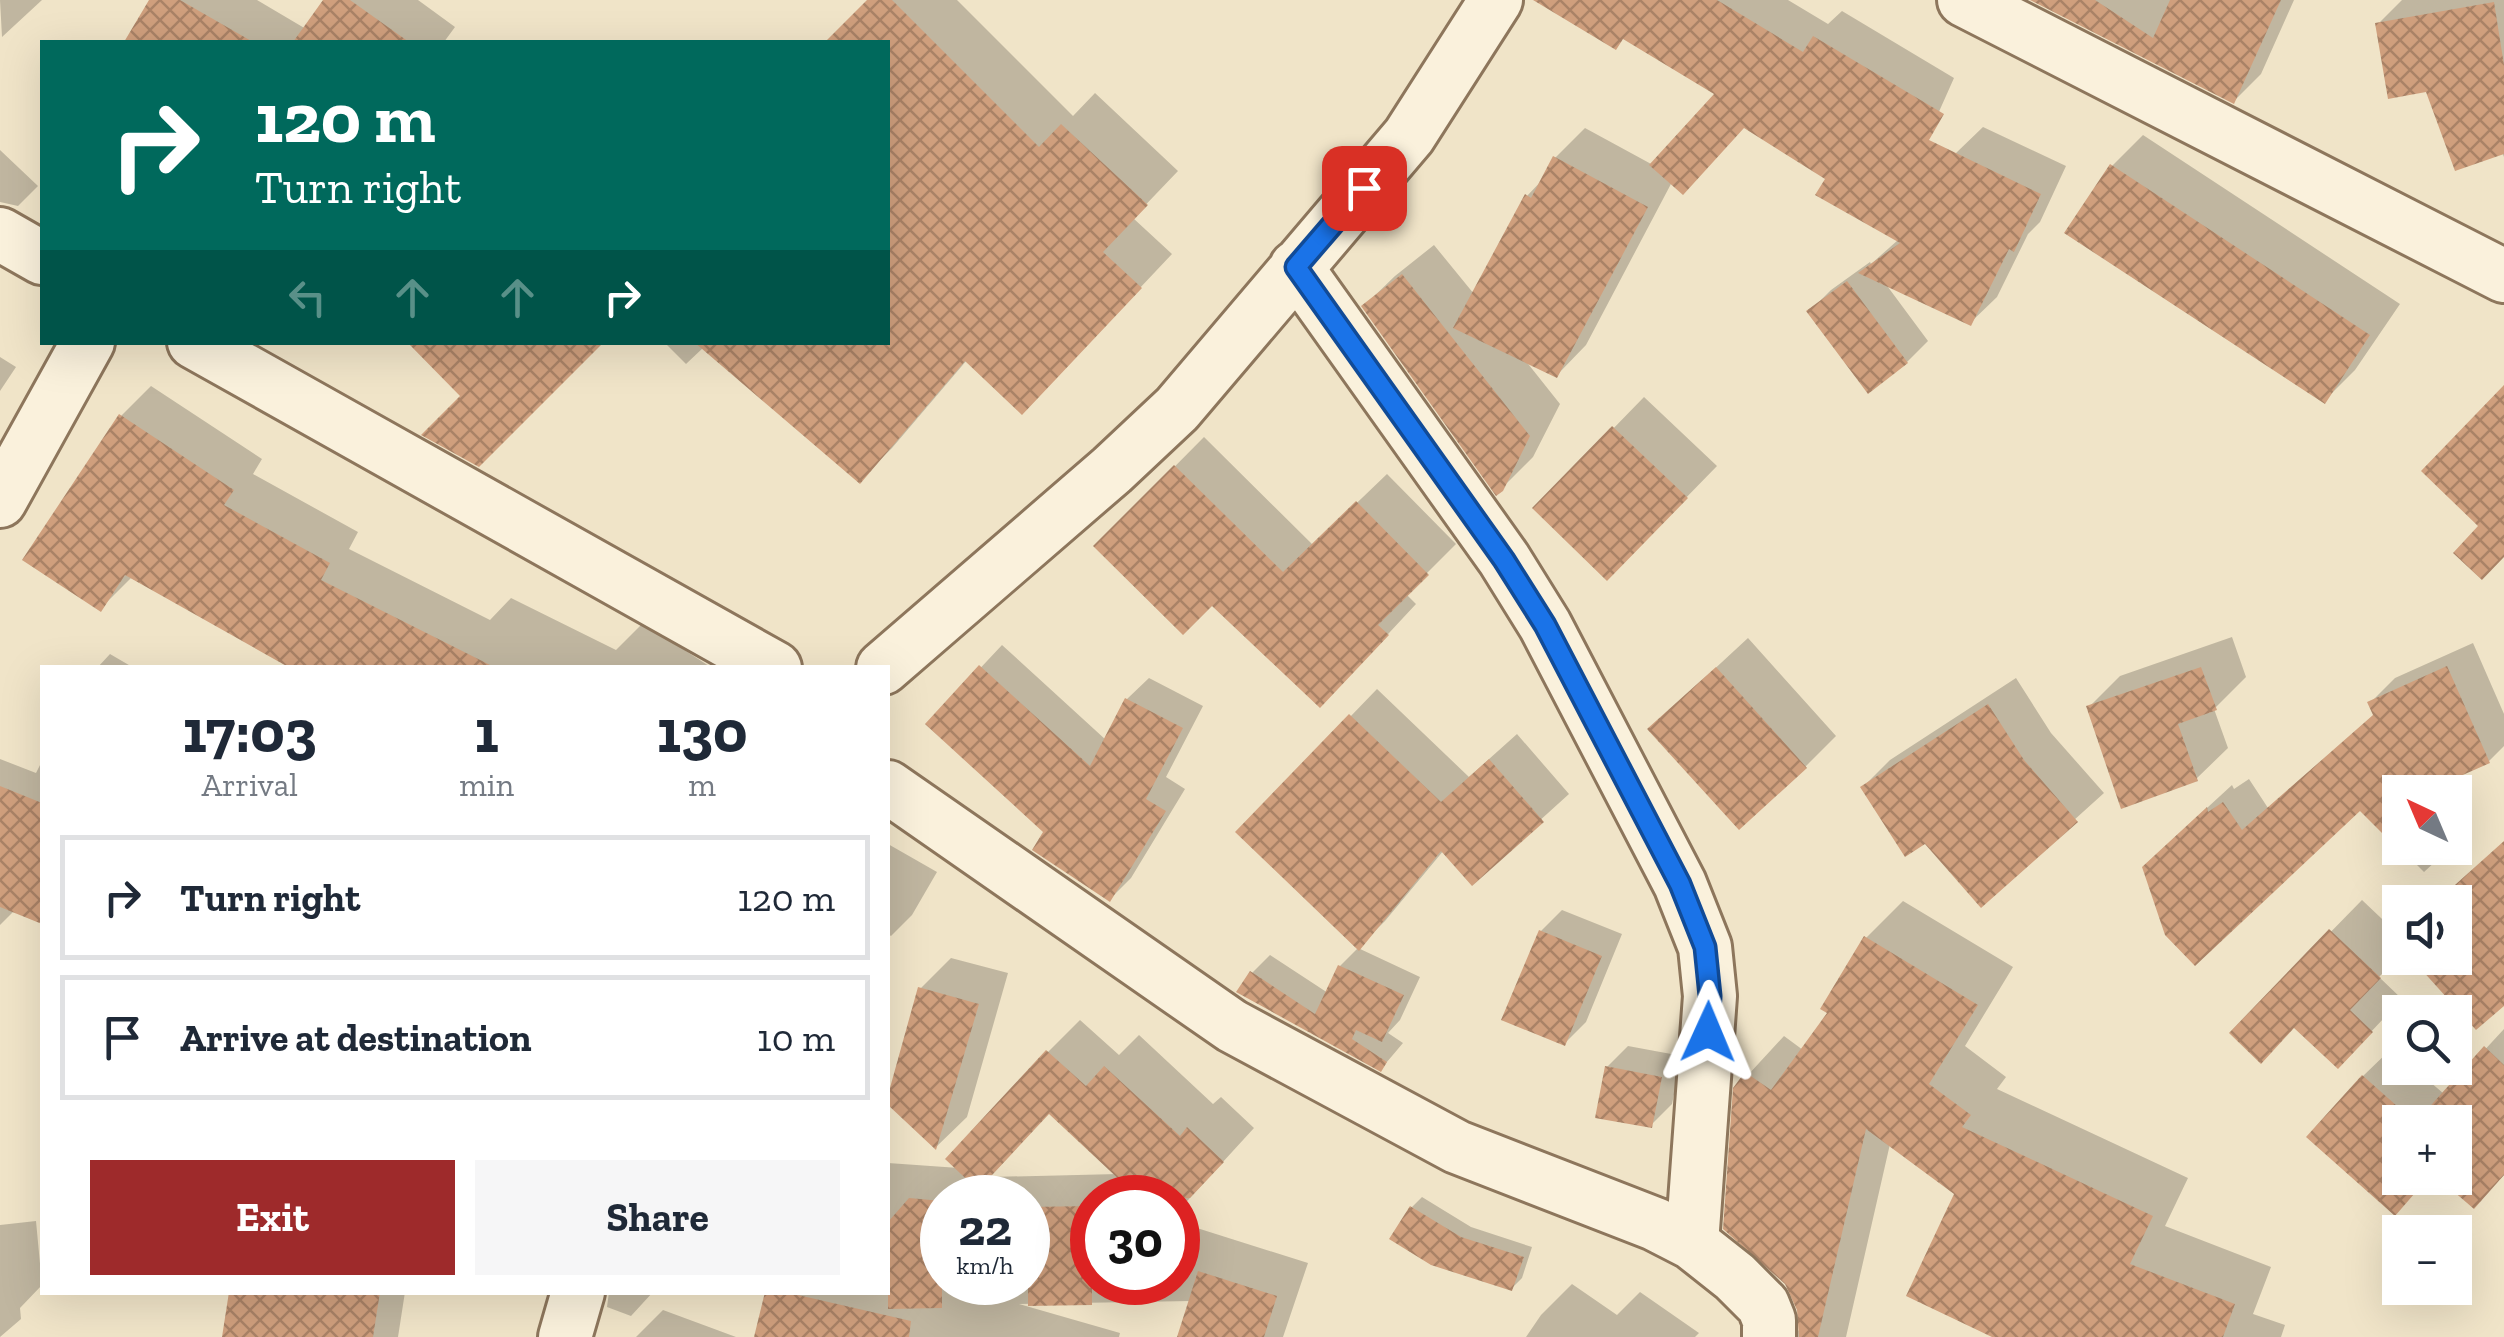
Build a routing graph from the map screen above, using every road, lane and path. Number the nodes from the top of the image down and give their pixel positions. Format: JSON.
{"nodes":[{"id":1,"x":1496,"y":0,"type":"edge"},
{"id":2,"x":1964,"y":0,"type":"edge"},
{"id":3,"x":0,"y":234,"type":"edge"},
{"id":4,"x":40,"y":257,"type":"edge"},
{"id":5,"x":1296,"y":267,"type":"junction"},
{"id":6,"x":2504,"y":276,"type":"edge"},
{"id":7,"x":86,"y":345,"type":"edge"},
{"id":8,"x":199,"y":345,"type":"edge"},
{"id":9,"x":0,"y":502,"type":"edge"},
{"id":10,"x":770,"y":665,"type":"edge"},
{"id":11,"x":885,"y":665,"type":"edge"},
{"id":12,"x":890,"y":788,"type":"edge"},
{"id":13,"x":1692,"y":1243,"type":"junction"},
{"id":14,"x":577,"y":1295,"type":"edge"},
{"id":15,"x":565,"y":1337,"type":"edge"},
{"id":16,"x":1769,"y":1337,"type":"edge"}],
"edges":[{"from":1,"to":5,"type":"street"},
{"from":2,"to":6,"type":"street"},
{"from":3,"to":4,"type":"street"},
{"from":5,"to":11,"type":"street"},
{"from":5,"to":13,"type":"street"},
{"from":7,"to":9,"type":"street"},
{"from":8,"to":10,"type":"street"},
{"from":12,"to":13,"type":"street"},
{"from":13,"to":16,"type":"street"},
{"from":14,"to":15,"type":"street"}]}
